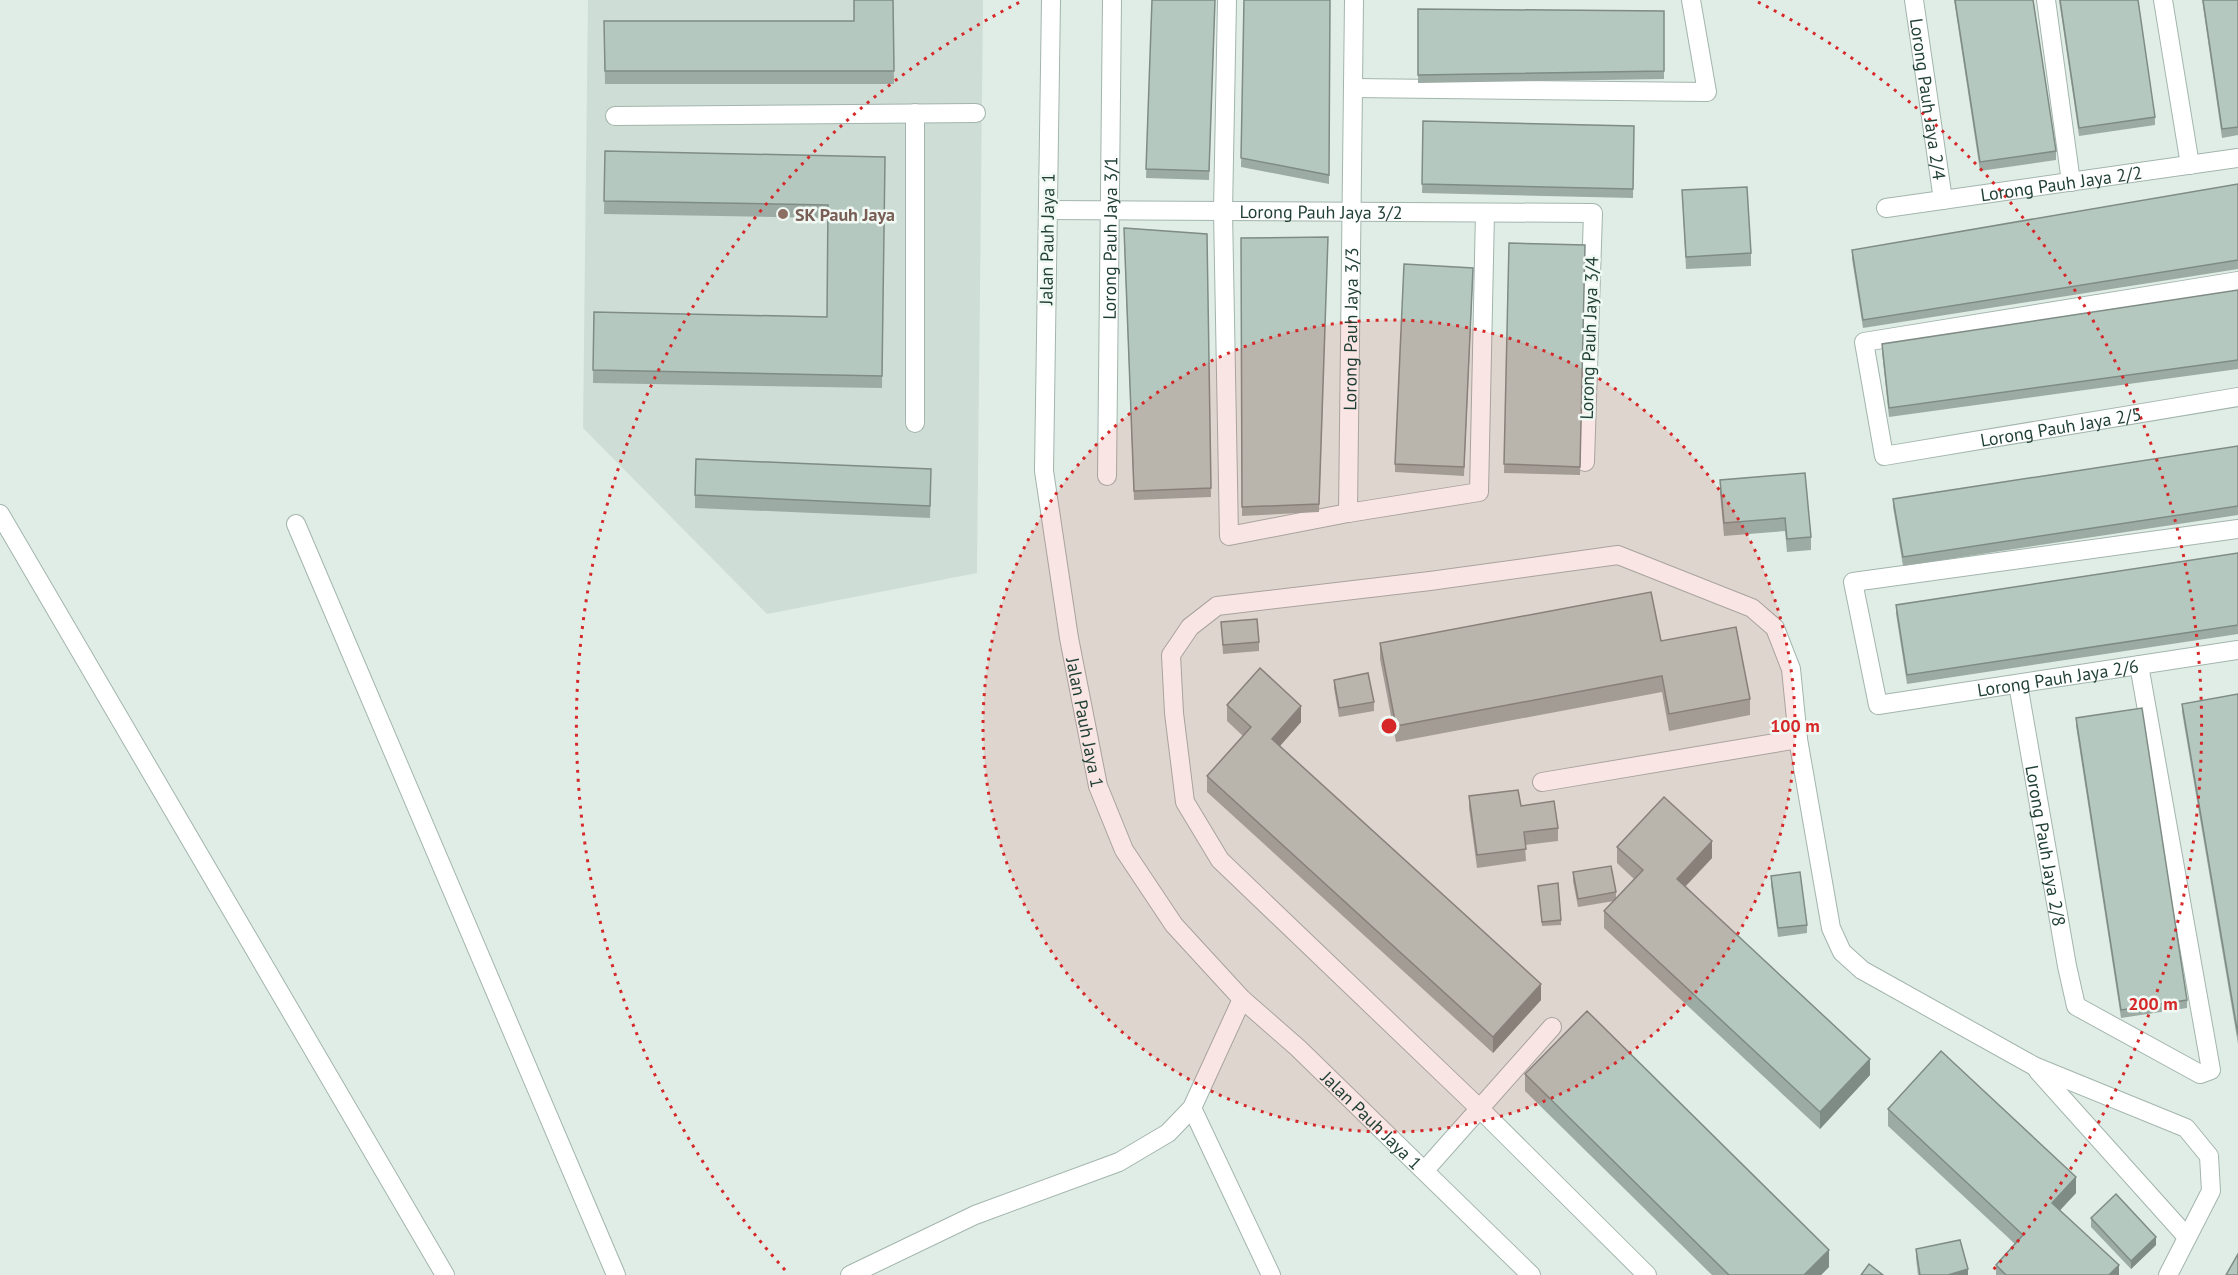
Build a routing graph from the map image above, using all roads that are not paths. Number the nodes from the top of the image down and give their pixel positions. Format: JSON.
{"nodes":[{"id":1,"x":1051,"y":0,"type":"edge"},
{"id":2,"x":1112,"y":0,"type":"edge"},
{"id":3,"x":1227,"y":0,"type":"edge"},
{"id":4,"x":1354,"y":0,"type":"edge"},
{"id":5,"x":1691,"y":0,"type":"edge"},
{"id":6,"x":1914,"y":0,"type":"edge"},
{"id":7,"x":2046,"y":0,"type":"edge"},
{"id":8,"x":2163,"y":0,"type":"edge"},
{"id":9,"x":1353,"y":88,"type":"junction"},
{"id":10,"x":915,"y":113,"type":"junction"},
{"id":11,"x":976,"y":113,"type":"dead end"},
{"id":12,"x":615,"y":116,"type":"dead end"},
{"id":13,"x":2238,"y":158,"type":"edge"},
{"id":14,"x":2190,"y":165,"type":"junction"},
{"id":15,"x":2071,"y":182,"type":"junction"},
{"id":16,"x":1943,"y":200,"type":"junction"},
{"id":17,"x":1886,"y":208,"type":"dead end"},
{"id":18,"x":1048,"y":210,"type":"junction"},
{"id":19,"x":1110,"y":211,"type":"junction"},
{"id":20,"x":1223,"y":211,"type":"junction"},
{"id":21,"x":1352,"y":212,"type":"junction"},
{"id":22,"x":1485,"y":213,"type":"junction"},
{"id":23,"x":1593,"y":213,"type":"joint"},
{"id":24,"x":2238,"y":281,"type":"edge"},
{"id":25,"x":2238,"y":398,"type":"edge"},
{"id":26,"x":915,"y":423,"type":"dead end"},
{"id":27,"x":1585,"y":462,"type":"dead end"},
{"id":28,"x":1107,"y":476,"type":"dead end"},
{"id":29,"x":1348,"y":513,"type":"junction"},
{"id":30,"x":0,"y":514,"type":"edge"},
{"id":31,"x":296,"y":524,"type":"dead end"},
{"id":32,"x":2238,"y":530,"type":"edge"},
{"id":33,"x":2238,"y":650,"type":"edge"},
{"id":34,"x":2139,"y":665,"type":"junction"},
{"id":35,"x":2018,"y":684,"type":"junction"},
{"id":36,"x":1798,"y":739,"type":"junction"},
{"id":37,"x":1542,"y":782,"type":"dead end"},
{"id":38,"x":1242,"y":999,"type":"junction"},
{"id":39,"x":1552,"y":1027,"type":"dead end"},
{"id":40,"x":2034,"y":1066,"type":"junction"},
{"id":41,"x":1192,"y":1108,"type":"junction"},
{"id":42,"x":1480,"y":1109,"type":"junction"},
{"id":43,"x":1425,"y":1170,"type":"junction"},
{"id":44,"x":2187,"y":1237,"type":"junction"},
{"id":45,"x":445,"y":1275,"type":"edge"},
{"id":46,"x":616,"y":1275,"type":"edge"},
{"id":47,"x":850,"y":1275,"type":"edge"},
{"id":48,"x":1271,"y":1275,"type":"edge"},
{"id":49,"x":1531,"y":1275,"type":"edge"},
{"id":50,"x":1647,"y":1275,"type":"edge"},
{"id":51,"x":2168,"y":1275,"type":"edge"}],
"edges":[{"from":1,"to":18,"type":"street","name":"Jalan Pauh Jaya 1"},
{"from":2,"to":19,"type":"street","name":"Lorong Pauh Jaya 3/1"},
{"from":3,"to":20,"type":"street"},
{"from":4,"to":9,"type":"street","name":"Lorong Pauh Jaya 3/3"},
{"from":5,"to":9,"type":"street"},
{"from":6,"to":16,"type":"street","name":"Lorong Pauh Jaya 2/4"},
{"from":7,"to":15,"type":"street"},
{"from":8,"to":14,"type":"street"},
{"from":9,"to":21,"type":"street","name":"Lorong Pauh Jaya 3/3"},
{"from":10,"to":11,"type":"street"},
{"from":10,"to":12,"type":"street"},
{"from":10,"to":26,"type":"street"},
{"from":13,"to":14,"type":"street","name":"Lorong Pauh Jaya 2/2"},
{"from":14,"to":15,"type":"street","name":"Lorong Pauh Jaya 2/2"},
{"from":15,"to":16,"type":"street","name":"Lorong Pauh Jaya 2/2"},
{"from":16,"to":17,"type":"street","name":"Lorong Pauh Jaya 2/2"},
{"from":18,"to":19,"type":"street","name":"Lorong Pauh Jaya 3/2"},
{"from":18,"to":38,"type":"street","name":"Jalan Pauh Jaya 1"},
{"from":19,"to":20,"type":"street","name":"Lorong Pauh Jaya 3/2"},
{"from":19,"to":28,"type":"street","name":"Lorong Pauh Jaya 3/1"},
{"from":20,"to":21,"type":"street","name":"Lorong Pauh Jaya 3/2"},
{"from":20,"to":29,"type":"street"},
{"from":21,"to":22,"type":"street","name":"Lorong Pauh Jaya 3/2"},
{"from":21,"to":29,"type":"street","name":"Lorong Pauh Jaya 3/3"},
{"from":22,"to":23,"type":"street","name":"Lorong Pauh Jaya 3/2"},
{"from":22,"to":29,"type":"street"},
{"from":23,"to":27,"type":"street","name":"Lorong Pauh Jaya 3/4"},
{"from":24,"to":25,"type":"street","name":"Lorong Pauh Jaya 2/5"},
{"from":30,"to":45,"type":"street"},
{"from":31,"to":46,"type":"street"},
{"from":32,"to":35,"type":"street","name":"Lorong Pauh Jaya 2/6"},
{"from":33,"to":34,"type":"street","name":"Lorong Pauh Jaya 2/6"},
{"from":34,"to":35,"type":"street","name":"Lorong Pauh Jaya 2/6"},
{"from":34,"to":35,"type":"street","name":"Lorong Pauh Jaya 2/8"},
{"from":36,"to":37,"type":"street"},
{"from":36,"to":40,"type":"street"},
{"from":36,"to":42,"type":"street"},
{"from":38,"to":41,"type":"street"},
{"from":38,"to":43,"type":"street","name":"Jalan Pauh Jaya 1"},
{"from":39,"to":42,"type":"street"},
{"from":40,"to":44,"type":"street"},
{"from":40,"to":44,"type":"street"},
{"from":41,"to":47,"type":"street"},
{"from":41,"to":48,"type":"street"},
{"from":42,"to":43,"type":"street"},
{"from":42,"to":50,"type":"street"},
{"from":43,"to":49,"type":"street","name":"Jalan Pauh Jaya 1"},
{"from":44,"to":51,"type":"street"}]}
